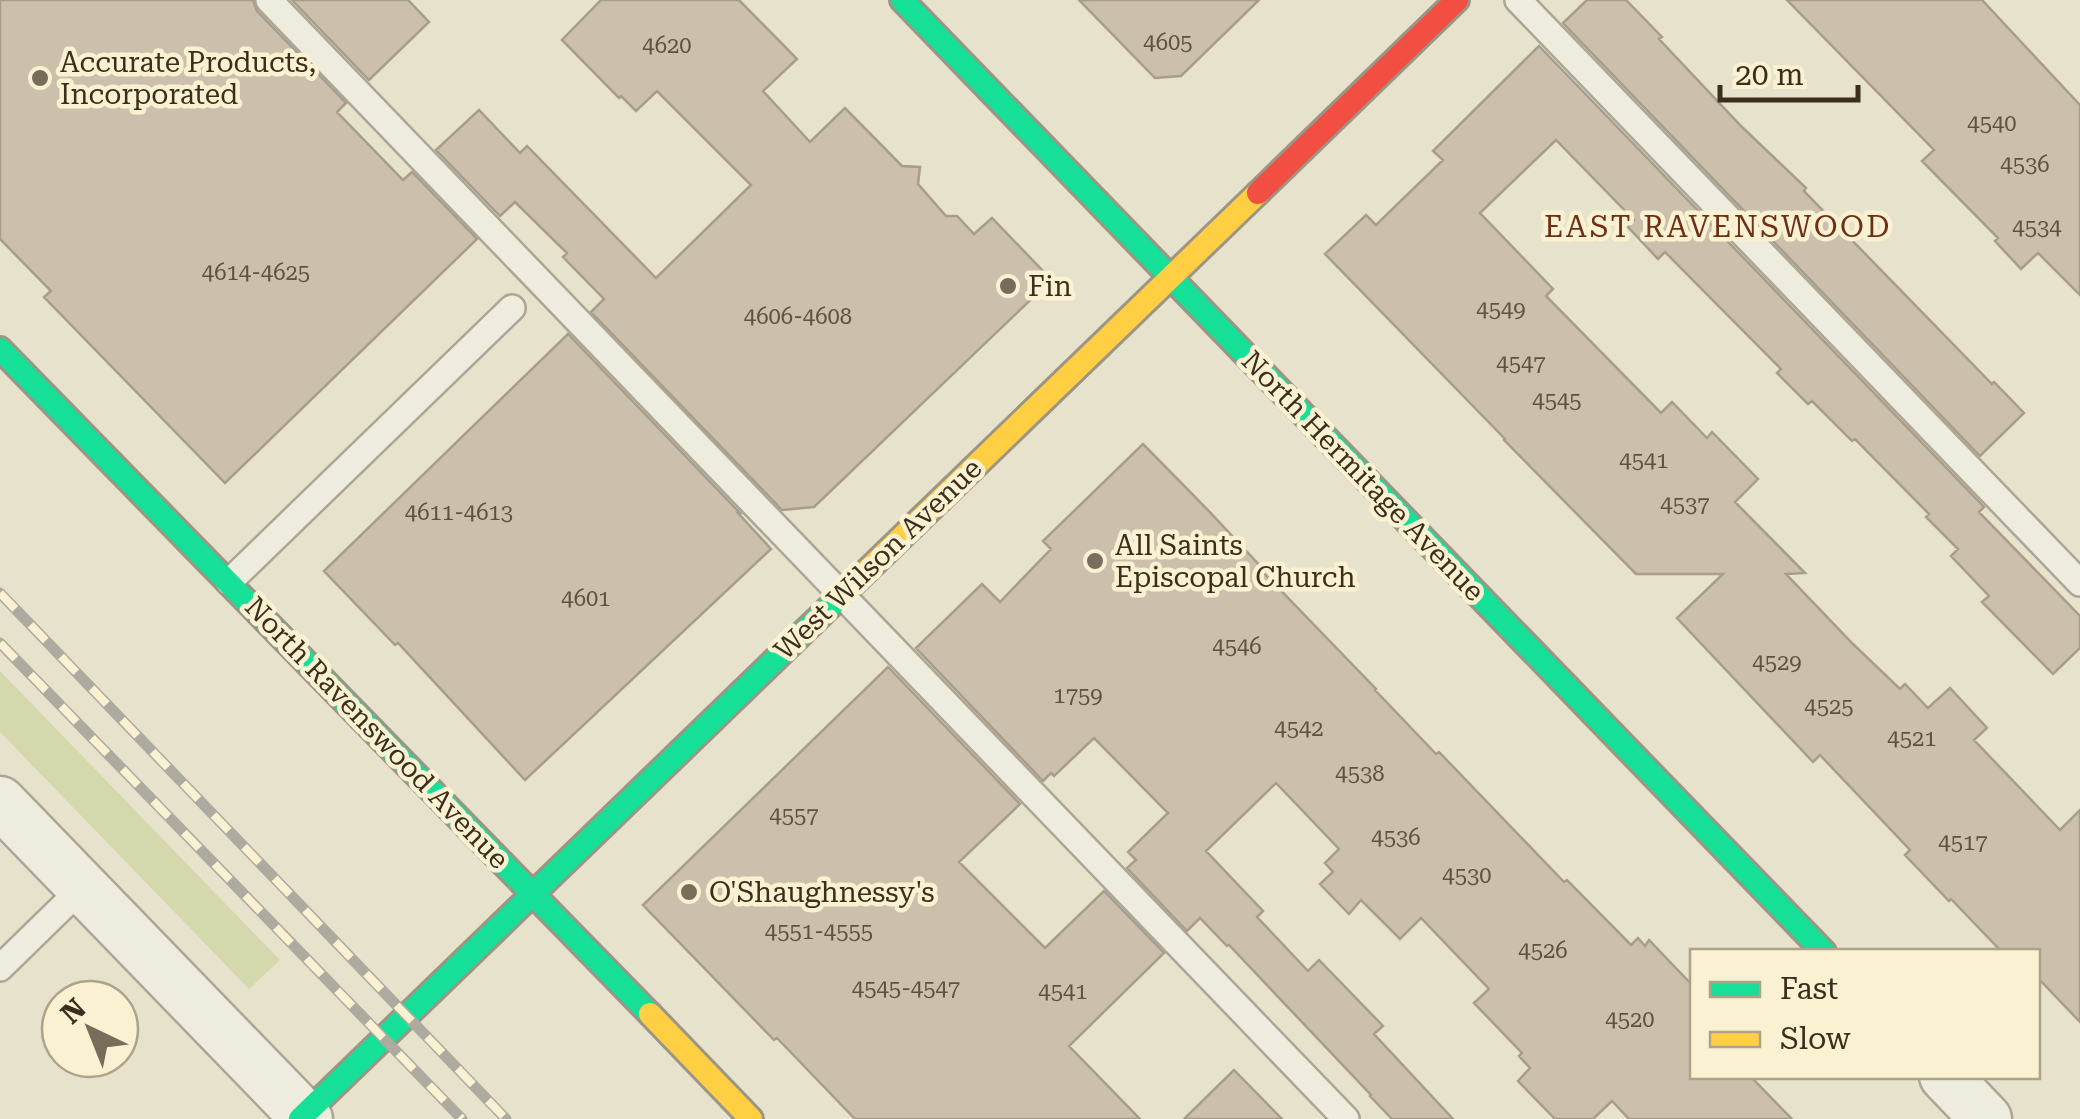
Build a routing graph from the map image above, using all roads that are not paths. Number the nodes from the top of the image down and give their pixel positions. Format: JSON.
{"nodes":[{"id":1,"x":268,"y":0,"type":"edge"},
{"id":2,"x":902,"y":0,"type":"edge"},
{"id":3,"x":1457,"y":0,"type":"edge"},
{"id":4,"x":1518,"y":0,"type":"edge"},
{"id":5,"x":1170,"y":277,"type":"junction"},
{"id":6,"x":512,"y":308,"type":"dead end"},
{"id":7,"x":0,"y":349,"type":"edge"},
{"id":8,"x":228,"y":582,"type":"junction"},
{"id":9,"x":2080,"y":583,"type":"edge"},
{"id":10,"x":841,"y":596,"type":"junction"},
{"id":11,"x":0,"y":802,"type":"edge"},
{"id":12,"x":83,"y":888,"type":"junction"},
{"id":13,"x":534,"y":893,"type":"junction"},
{"id":14,"x":1821,"y":949,"type":"edge"},
{"id":15,"x":0,"y":968,"type":"edge"},
{"id":16,"x":1948,"y":1079,"type":"edge"},
{"id":17,"x":303,"y":1118,"type":"edge"},
{"id":18,"x":751,"y":1119,"type":"edge"},
{"id":19,"x":1346,"y":1119,"type":"edge"},
{"id":20,"x":1986,"y":1119,"type":"edge"}],
"edges":[{"from":1,"to":10,"type":"lane"},
{"from":2,"to":5,"type":"street","name":"North Hermitage Avenue"},
{"from":3,"to":5,"type":"street","name":"West Wilson Avenue"},
{"from":4,"to":9,"type":"lane"},
{"from":5,"to":10,"type":"street","name":"West Wilson Avenue"},
{"from":5,"to":14,"type":"street","name":"North Hermitage Avenue"},
{"from":6,"to":8,"type":"lane"},
{"from":7,"to":8,"type":"street","name":"North Ravenswood Avenue"},
{"from":8,"to":13,"type":"street","name":"North Ravenswood Avenue"},
{"from":10,"to":13,"type":"street","name":"West Wilson Avenue"},
{"from":10,"to":19,"type":"lane"},
{"from":11,"to":12,"type":"street"},
{"from":12,"to":15,"type":"lane"},
{"from":12,"to":17,"type":"street"},
{"from":13,"to":17,"type":"street","name":"West Wilson Avenue"},
{"from":13,"to":18,"type":"street","name":"North Ravenswood Avenue"},
{"from":16,"to":20,"type":"street"}]}
